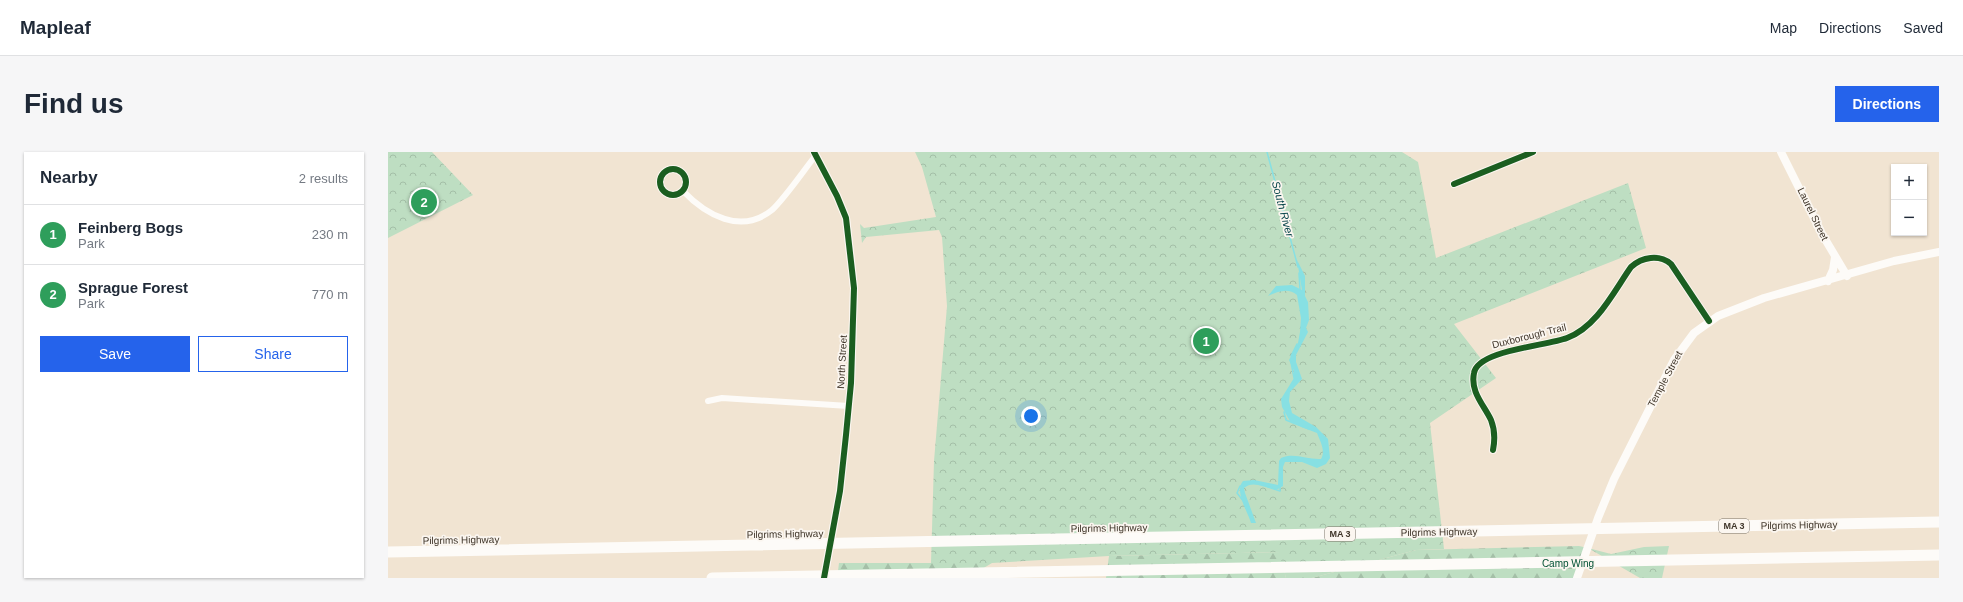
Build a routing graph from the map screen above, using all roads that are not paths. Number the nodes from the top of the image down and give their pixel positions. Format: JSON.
{"nodes":[{"id":1,"x":1533,"y":152,"type":"edge"},
{"id":2,"x":1781,"y":152,"type":"edge"},
{"id":3,"x":815,"y":153,"type":"edge"},
{"id":4,"x":1454,"y":184,"type":"dead end"},
{"id":5,"x":684,"y":191,"type":"junction"},
{"id":6,"x":1939,"y":252,"type":"edge"},
{"id":7,"x":1835,"y":257,"type":"junction"},
{"id":8,"x":1847,"y":276,"type":"junction"},
{"id":9,"x":1828,"y":281,"type":"junction"},
{"id":10,"x":1709,"y":321,"type":"junction"},
{"id":11,"x":708,"y":400,"type":"dead end"},
{"id":12,"x":849,"y":406,"type":"junction"},
{"id":13,"x":1493,"y":450,"type":"dead end"},
{"id":14,"x":1939,"y":522,"type":"edge"},
{"id":15,"x":388,"y":552,"type":"edge"},
{"id":16,"x":1939,"y":555,"type":"edge"},
{"id":17,"x":1578,"y":576,"type":"edge"},
{"id":18,"x":712,"y":578,"type":"edge"},
{"id":19,"x":824,"y":578,"type":"edge"}],
"edges":[{"from":1,"to":4,"type":"street"},
{"from":2,"to":7,"type":"main road","name":"Laurel Street"},
{"from":3,"to":5,"type":"street"},
{"from":3,"to":12,"type":"main road","name":"North Street"},
{"from":5,"to":5,"type":"street"},
{"from":6,"to":8,"type":"main road","name":"Temple Street"},
{"from":7,"to":8,"type":"main road","name":"Laurel Street"},
{"from":7,"to":9,"type":"main road"},
{"from":8,"to":9,"type":"main road","name":"Temple Street"},
{"from":9,"to":10,"type":"main road","name":"Temple Street"},
{"from":10,"to":13,"type":"street","name":"Duxborough Trail"},
{"from":10,"to":17,"type":"main road","name":"Temple Street"},
{"from":11,"to":12,"type":"street"},
{"from":12,"to":19,"type":"main road","name":"North Street"},
{"from":14,"to":15,"type":"highway","name":"Pilgrims Highway","number":"MA 3"},
{"from":16,"to":18,"type":"highway"}]}
